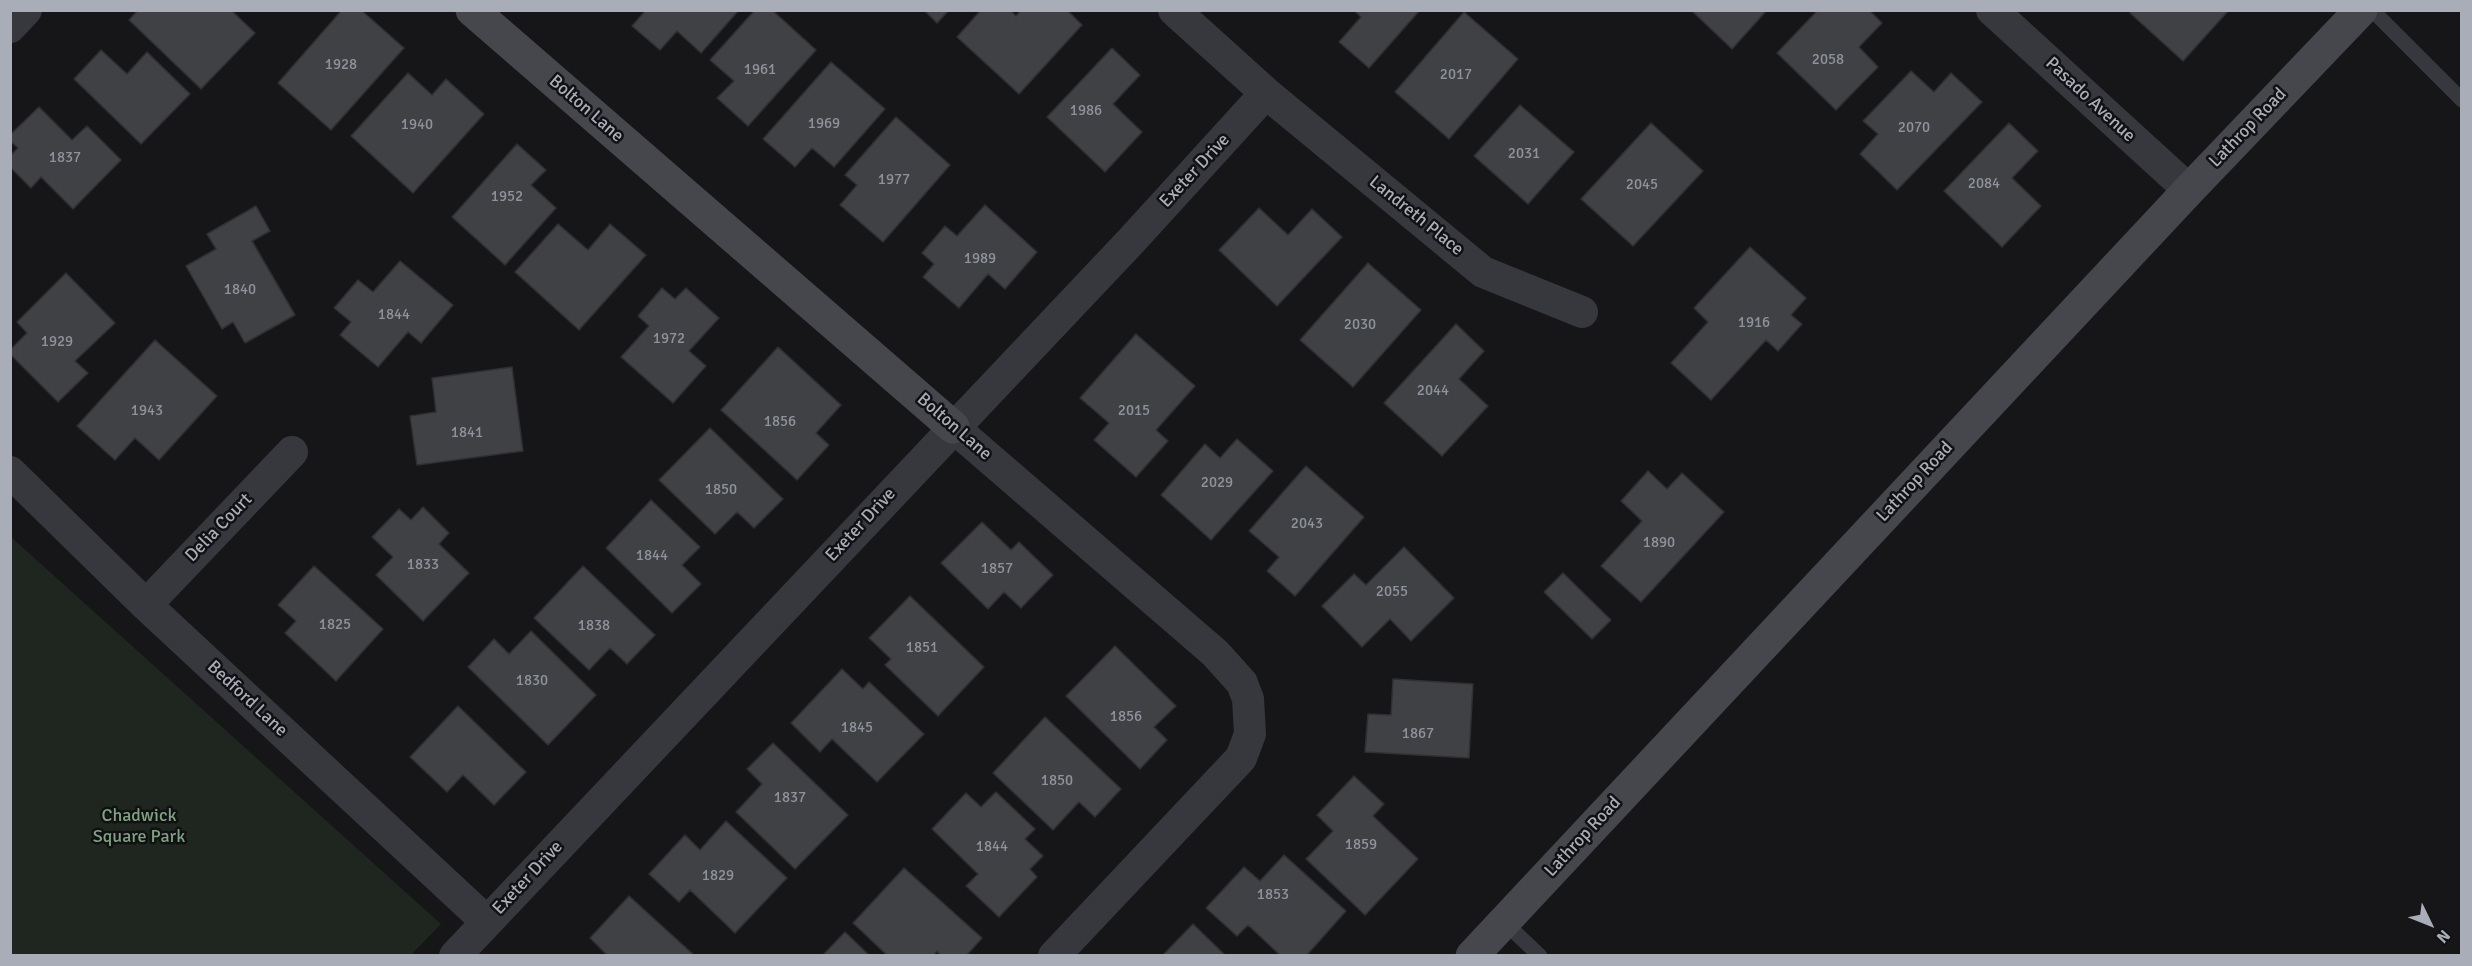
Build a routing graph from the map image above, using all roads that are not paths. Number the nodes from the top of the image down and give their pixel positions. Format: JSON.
{"nodes":[{"id":1,"x":26,"y":10,"type":"edge"},
{"id":2,"x":472,"y":10,"type":"edge"},
{"id":3,"x":1174,"y":10,"type":"edge"},
{"id":4,"x":1992,"y":10,"type":"edge"},
{"id":5,"x":2361,"y":10,"type":"edge"},
{"id":6,"x":2372,"y":10,"type":"edge"},
{"id":7,"x":10,"y":27,"type":"edge"},
{"id":8,"x":1266,"y":93,"type":"junction"},
{"id":9,"x":2462,"y":100,"type":"edge"},
{"id":10,"x":2189,"y":190,"type":"junction"},
{"id":11,"x":1582,"y":312,"type":"dead end"},
{"id":12,"x":953,"y":427,"type":"junction"},
{"id":13,"x":292,"y":452,"type":"dead end"},
{"id":14,"x":10,"y":472,"type":"edge"},
{"id":15,"x":146,"y":605,"type":"junction"},
{"id":16,"x":1503,"y":921,"type":"junction"},
{"id":17,"x":487,"y":922,"type":"junction"},
{"id":18,"x":455,"y":956,"type":"edge"},
{"id":19,"x":1054,"y":956,"type":"edge"},
{"id":20,"x":1472,"y":956,"type":"edge"},
{"id":21,"x":1540,"y":956,"type":"edge"}],
"edges":[{"from":1,"to":7,"type":"street"},
{"from":2,"to":12,"type":"main road","name":"Bolton Lane"},
{"from":3,"to":8,"type":"street","name":"Landreth Place"},
{"from":4,"to":10,"type":"street","name":"Pasado Avenue"},
{"from":5,"to":10,"type":"main road","name":"Lathrop Road"},
{"from":6,"to":9,"type":"lane"},
{"from":8,"to":11,"type":"street","name":"Landreth Place"},
{"from":8,"to":12,"type":"street","name":"Exeter Drive"},
{"from":10,"to":16,"type":"main road","name":"Lathrop Road"},
{"from":12,"to":17,"type":"street","name":"Exeter Drive"},
{"from":12,"to":19,"type":"street","name":"Bolton Lane"},
{"from":13,"to":15,"type":"street","name":"Delia Court"},
{"from":14,"to":15,"type":"street","name":"Bedford Lane"},
{"from":15,"to":17,"type":"street","name":"Bedford Lane"},
{"from":16,"to":20,"type":"main road","name":"Lathrop Road"},
{"from":16,"to":21,"type":"lane"},
{"from":17,"to":18,"type":"street","name":"Exeter Drive"}]}
